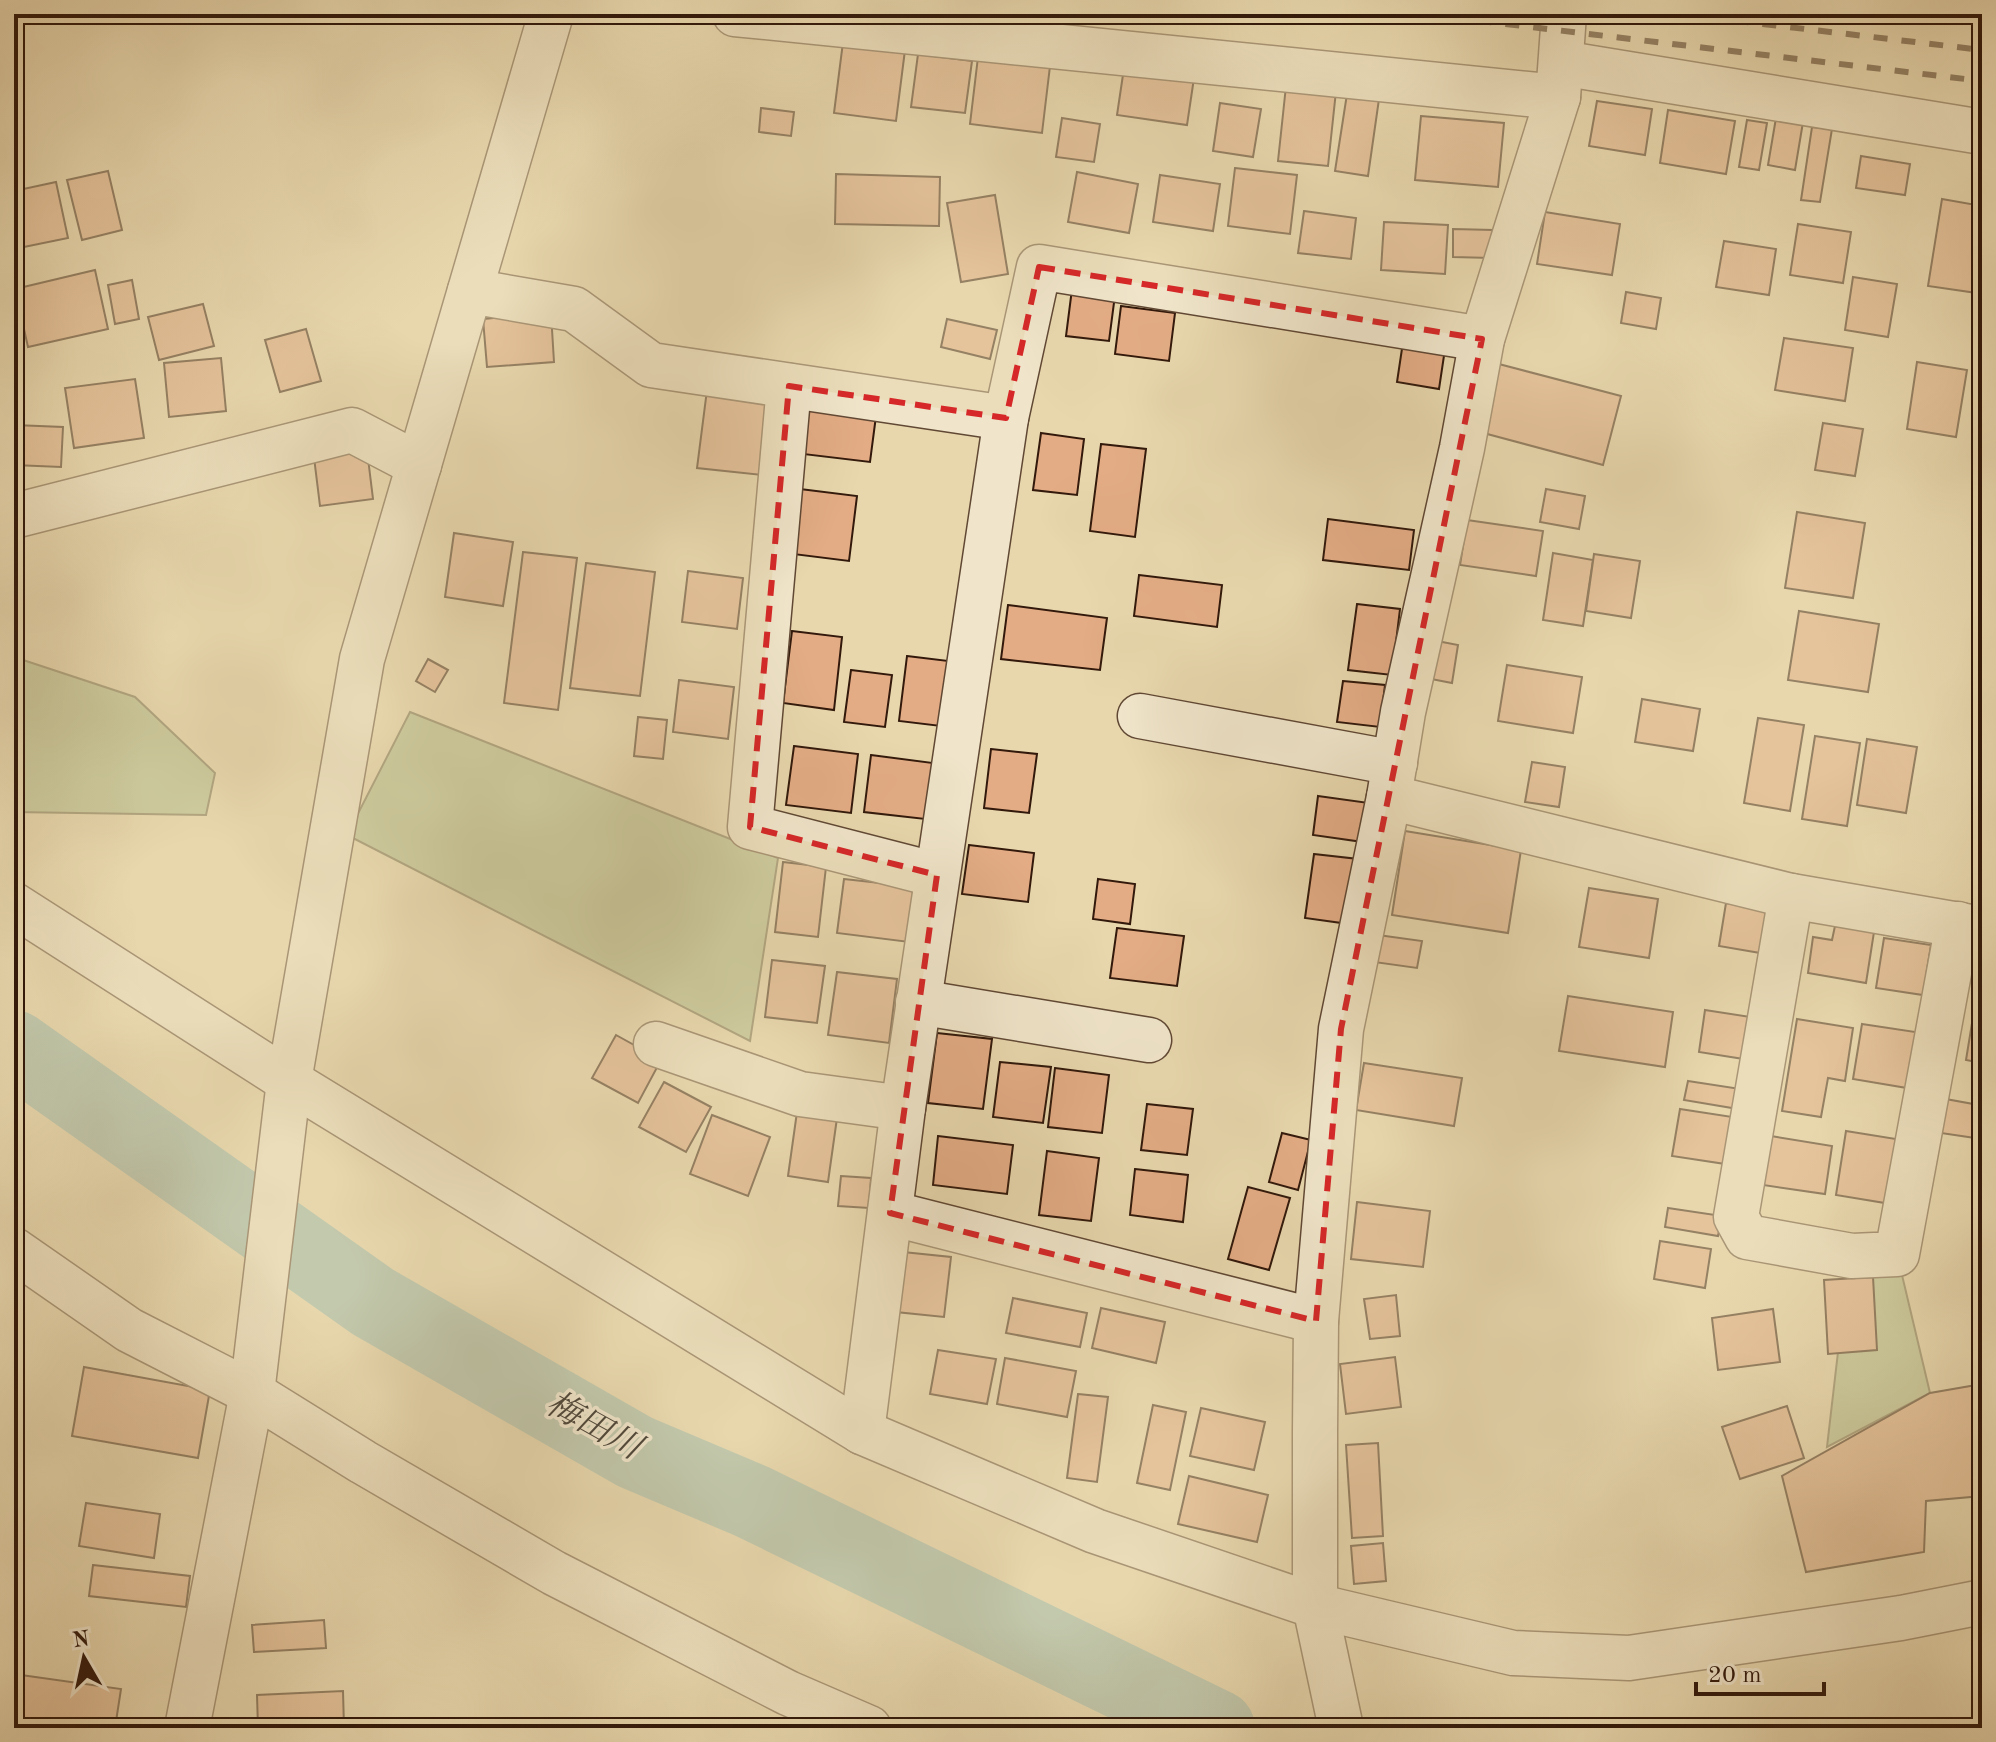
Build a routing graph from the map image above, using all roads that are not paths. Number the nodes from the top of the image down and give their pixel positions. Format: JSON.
{"nodes":[{"id":1,"x":551,"y":14,"type":"edge"},
{"id":2,"x":735,"y":14,"type":"edge"},
{"id":3,"x":1564,"y":14,"type":"edge"},
{"id":4,"x":1559,"y":80,"type":"junction"},
{"id":5,"x":1982,"y":132,"type":"edge"},
{"id":6,"x":470,"y":291,"type":"junction"},
{"id":7,"x":1482,"y":339,"type":"junction"},
{"id":8,"x":789,"y":386,"type":"junction"},
{"id":9,"x":1006,"y":418,"type":"junction"},
{"id":10,"x":419,"y":465,"type":"junction"},
{"id":11,"x":14,"y":516,"type":"edge"},
{"id":12,"x":1140,"y":716,"type":"dead end"},
{"id":13,"x":1392,"y":780,"type":"junction"},
{"id":14,"x":937,"y":875,"type":"junction"},
{"id":15,"x":1791,"y":896,"type":"junction"},
{"id":16,"x":14,"y":905,"type":"edge"},
{"id":17,"x":1970,"y":926,"type":"edge"},
{"id":18,"x":918,"y":1002,"type":"junction"},
{"id":19,"x":1149,"y":1040,"type":"dead end"},
{"id":20,"x":656,"y":1044,"type":"dead end"},
{"id":21,"x":289,"y":1081,"type":"junction"},
{"id":22,"x":903,"y":1108,"type":"junction"},
{"id":23,"x":890,"y":1213,"type":"junction"},
{"id":24,"x":14,"y":1250,"type":"edge"},
{"id":25,"x":1316,"y":1321,"type":"junction"},
{"id":26,"x":252,"y":1393,"type":"junction"},
{"id":27,"x":862,"y":1432,"type":"junction"},
{"id":28,"x":1982,"y":1602,"type":"edge"},
{"id":29,"x":1319,"y":1623,"type":"junction"},
{"id":30,"x":187,"y":1728,"type":"edge"},
{"id":31,"x":869,"y":1728,"type":"edge"},
{"id":32,"x":1341,"y":1728,"type":"edge"}],
"edges":[{"from":1,"to":6,"type":"street"},
{"from":2,"to":4,"type":"street"},
{"from":3,"to":4,"type":"street"},
{"from":4,"to":5,"type":"street"},
{"from":4,"to":7,"type":"street"},
{"from":6,"to":8,"type":"street"},
{"from":6,"to":10,"type":"street"},
{"from":7,"to":9,"type":"street"},
{"from":7,"to":13,"type":"street"},
{"from":8,"to":9,"type":"street"},
{"from":8,"to":14,"type":"street"},
{"from":9,"to":14,"type":"street"},
{"from":10,"to":11,"type":"street"},
{"from":10,"to":21,"type":"street"},
{"from":12,"to":13,"type":"street"},
{"from":13,"to":15,"type":"street"},
{"from":13,"to":25,"type":"street"},
{"from":14,"to":18,"type":"street"},
{"from":15,"to":17,"type":"street"},
{"from":15,"to":17,"type":"street"},
{"from":16,"to":21,"type":"street"},
{"from":18,"to":19,"type":"street"},
{"from":18,"to":22,"type":"street"},
{"from":20,"to":22,"type":"street"},
{"from":21,"to":26,"type":"street"},
{"from":21,"to":27,"type":"street"},
{"from":22,"to":23,"type":"street"},
{"from":23,"to":25,"type":"street"},
{"from":23,"to":27,"type":"street"},
{"from":24,"to":26,"type":"street"},
{"from":25,"to":29,"type":"street"},
{"from":26,"to":30,"type":"street"},
{"from":26,"to":31,"type":"street"},
{"from":27,"to":29,"type":"street"},
{"from":28,"to":29,"type":"street"},
{"from":29,"to":32,"type":"street"}]}
